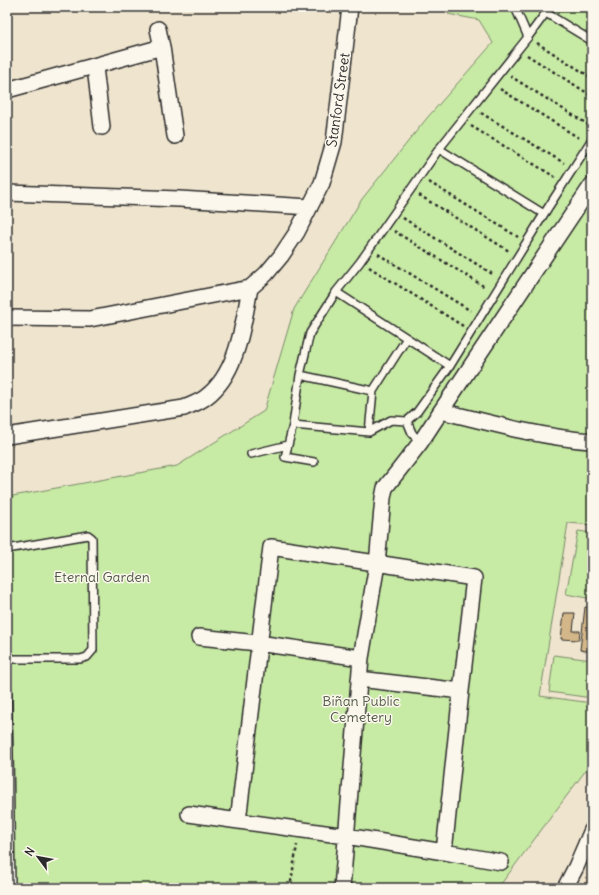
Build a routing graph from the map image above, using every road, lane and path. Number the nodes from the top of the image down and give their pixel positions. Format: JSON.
{"nodes":[{"id":1,"x":350,"y":7,"type":"edge"},
{"id":2,"x":515,"y":7,"type":"edge"},
{"id":3,"x":548,"y":10,"type":"edge"},
{"id":4,"x":158,"y":29,"type":"dead end"},
{"id":5,"x":528,"y":37,"type":"junction"},
{"id":6,"x":592,"y":41,"type":"edge"},
{"id":7,"x":162,"y":47,"type":"junction"},
{"id":8,"x":518,"y":50,"type":"junction"},
{"id":9,"x":94,"y":67,"type":"junction"},
{"id":10,"x":501,"y":70,"type":"junction"},
{"id":11,"x":592,"y":78,"type":"edge"},
{"id":12,"x":491,"y":84,"type":"junction"},
{"id":13,"x":7,"y":90,"type":"edge"},
{"id":14,"x":592,"y":96,"type":"edge"},
{"id":15,"x":472,"y":108,"type":"junction"},
{"id":16,"x":462,"y":121,"type":"junction"},
{"id":17,"x":102,"y":127,"type":"dead end"},
{"id":18,"x":592,"y":127,"type":"edge"},
{"id":19,"x":175,"y":136,"type":"dead end"},
{"id":20,"x":590,"y":142,"type":"edge"},
{"id":21,"x":440,"y":148,"type":"junction"},
{"id":22,"x":573,"y":169,"type":"junction"},
{"id":23,"x":420,"y":176,"type":"junction"},
{"id":24,"x":564,"y":182,"type":"junction"},
{"id":25,"x":592,"y":185,"type":"edge"},
{"id":26,"x":411,"y":190,"type":"junction"},
{"id":27,"x":7,"y":192,"type":"edge"},
{"id":28,"x":310,"y":207,"type":"junction"},
{"id":29,"x":394,"y":212,"type":"junction"},
{"id":30,"x":544,"y":214,"type":"junction"},
{"id":31,"x":386,"y":225,"type":"junction"},
{"id":32,"x":526,"y":242,"type":"junction"},
{"id":33,"x":369,"y":249,"type":"junction"},
{"id":34,"x":518,"y":256,"type":"junction"},
{"id":35,"x":360,"y":262,"type":"junction"},
{"id":36,"x":503,"y":280,"type":"junction"},
{"id":37,"x":250,"y":288,"type":"junction"},
{"id":38,"x":336,"y":292,"type":"junction"},
{"id":39,"x":495,"y":293,"type":"junction"},
{"id":40,"x":480,"y":317,"type":"junction"},
{"id":41,"x":7,"y":318,"type":"edge"},
{"id":42,"x":471,"y":331,"type":"junction"},
{"id":43,"x":406,"y":338,"type":"junction"},
{"id":44,"x":450,"y":366,"type":"junction"},
{"id":45,"x":300,"y":375,"type":"junction"},
{"id":46,"x":373,"y":391,"type":"junction"},
{"id":47,"x":441,"y":411,"type":"junction"},
{"id":48,"x":408,"y":421,"type":"junction"},
{"id":49,"x":294,"y":426,"type":"junction"},
{"id":50,"x":369,"y":432,"type":"junction"},
{"id":51,"x":7,"y":436,"type":"edge"},
{"id":52,"x":592,"y":439,"type":"edge"},
{"id":53,"x":420,"y":443,"type":"junction"},
{"id":54,"x":288,"y":445,"type":"junction"},
{"id":55,"x":251,"y":454,"type":"dead end"},
{"id":56,"x":314,"y":462,"type":"dead end"},
{"id":57,"x":7,"y":549,"type":"edge"},
{"id":58,"x":377,"y":564,"type":"junction"},
{"id":59,"x":199,"y":637,"type":"dead end"},
{"id":60,"x":258,"y":643,"type":"junction"},
{"id":61,"x":361,"y":658,"type":"junction"},
{"id":62,"x":7,"y":659,"type":"edge"},
{"id":63,"x":359,"y":679,"type":"junction"},
{"id":64,"x":7,"y":684,"type":"edge"},
{"id":65,"x":461,"y":691,"type":"junction"},
{"id":66,"x":8,"y":753,"type":"edge"},
{"id":67,"x":189,"y":814,"type":"dead end"},
{"id":68,"x":238,"y":821,"type":"junction"},
{"id":69,"x":299,"y":829,"type":"junction"},
{"id":70,"x":592,"y":830,"type":"edge"},
{"id":71,"x":346,"y":836,"type":"junction"},
{"id":72,"x":444,"y":852,"type":"junction"},
{"id":73,"x":501,"y":862,"type":"dead end"},
{"id":74,"x":11,"y":888,"type":"edge"},
{"id":75,"x":290,"y":888,"type":"edge"},
{"id":76,"x":342,"y":888,"type":"edge"},
{"id":77,"x":565,"y":888,"type":"edge"}],
"edges":[{"from":1,"to":28,"type":"street","name":"Stanford Street"},
{"from":2,"to":5,"type":"lane"},
{"from":3,"to":5,"type":"lane"},
{"from":3,"to":6,"type":"lane"},
{"from":4,"to":7,"type":"street"},
{"from":5,"to":8,"type":"lane"},
{"from":5,"to":11,"type":"path"},
{"from":7,"to":9,"type":"street"},
{"from":7,"to":19,"type":"street"},
{"from":8,"to":10,"type":"lane"},
{"from":8,"to":14,"type":"path"},
{"from":9,"to":13,"type":"street"},
{"from":9,"to":17,"type":"street"},
{"from":10,"to":12,"type":"lane"},
{"from":10,"to":18,"type":"path"},
{"from":12,"to":15,"type":"lane"},
{"from":12,"to":20,"type":"path"},
{"from":15,"to":16,"type":"lane"},
{"from":15,"to":22,"type":"path"},
{"from":16,"to":21,"type":"lane"},
{"from":16,"to":24,"type":"path"},
{"from":20,"to":22,"type":"lane"},
{"from":21,"to":23,"type":"lane"},
{"from":21,"to":30,"type":"lane"},
{"from":22,"to":24,"type":"lane"},
{"from":23,"to":26,"type":"lane"},
{"from":23,"to":32,"type":"path"},
{"from":24,"to":30,"type":"lane"},
{"from":25,"to":47,"type":"street"},
{"from":26,"to":29,"type":"lane"},
{"from":26,"to":34,"type":"path"},
{"from":27,"to":28,"type":"street"},
{"from":28,"to":37,"type":"street","name":"Stanford Street"},
{"from":29,"to":31,"type":"lane"},
{"from":29,"to":36,"type":"path"},
{"from":30,"to":32,"type":"lane"},
{"from":31,"to":33,"type":"lane"},
{"from":31,"to":39,"type":"path"},
{"from":32,"to":34,"type":"lane"},
{"from":33,"to":35,"type":"lane"},
{"from":33,"to":40,"type":"path"},
{"from":34,"to":36,"type":"lane"},
{"from":35,"to":38,"type":"lane"},
{"from":35,"to":42,"type":"path"},
{"from":36,"to":39,"type":"lane"},
{"from":37,"to":41,"type":"street"},
{"from":37,"to":51,"type":"street"},
{"from":38,"to":43,"type":"lane"},
{"from":38,"to":45,"type":"lane"},
{"from":39,"to":40,"type":"lane"},
{"from":40,"to":42,"type":"lane"},
{"from":42,"to":44,"type":"lane"},
{"from":43,"to":44,"type":"lane"},
{"from":43,"to":46,"type":"lane"},
{"from":44,"to":48,"type":"lane"},
{"from":45,"to":46,"type":"lane"},
{"from":45,"to":49,"type":"lane"},
{"from":46,"to":50,"type":"lane"},
{"from":47,"to":52,"type":"street"},
{"from":47,"to":53,"type":"street"},
{"from":48,"to":50,"type":"lane"},
{"from":48,"to":53,"type":"lane"},
{"from":49,"to":50,"type":"lane"},
{"from":49,"to":54,"type":"lane"},
{"from":53,"to":58,"type":"street"},
{"from":54,"to":55,"type":"lane"},
{"from":54,"to":56,"type":"lane"},
{"from":57,"to":62,"type":"lane"},
{"from":58,"to":60,"type":"street"},
{"from":58,"to":61,"type":"street"},
{"from":58,"to":65,"type":"street"},
{"from":59,"to":60,"type":"street"},
{"from":60,"to":61,"type":"street"},
{"from":60,"to":68,"type":"street"},
{"from":61,"to":63,"type":"street"},
{"from":63,"to":65,"type":"street"},
{"from":63,"to":71,"type":"street"},
{"from":64,"to":66,"type":"lane"},
{"from":65,"to":72,"type":"street"},
{"from":66,"to":74,"type":"lane"},
{"from":67,"to":68,"type":"street"},
{"from":68,"to":69,"type":"street"},
{"from":69,"to":71,"type":"street"},
{"from":69,"to":75,"type":"path"},
{"from":70,"to":77,"type":"street"},
{"from":71,"to":72,"type":"street"},
{"from":71,"to":76,"type":"street"},
{"from":72,"to":73,"type":"street"}]}
